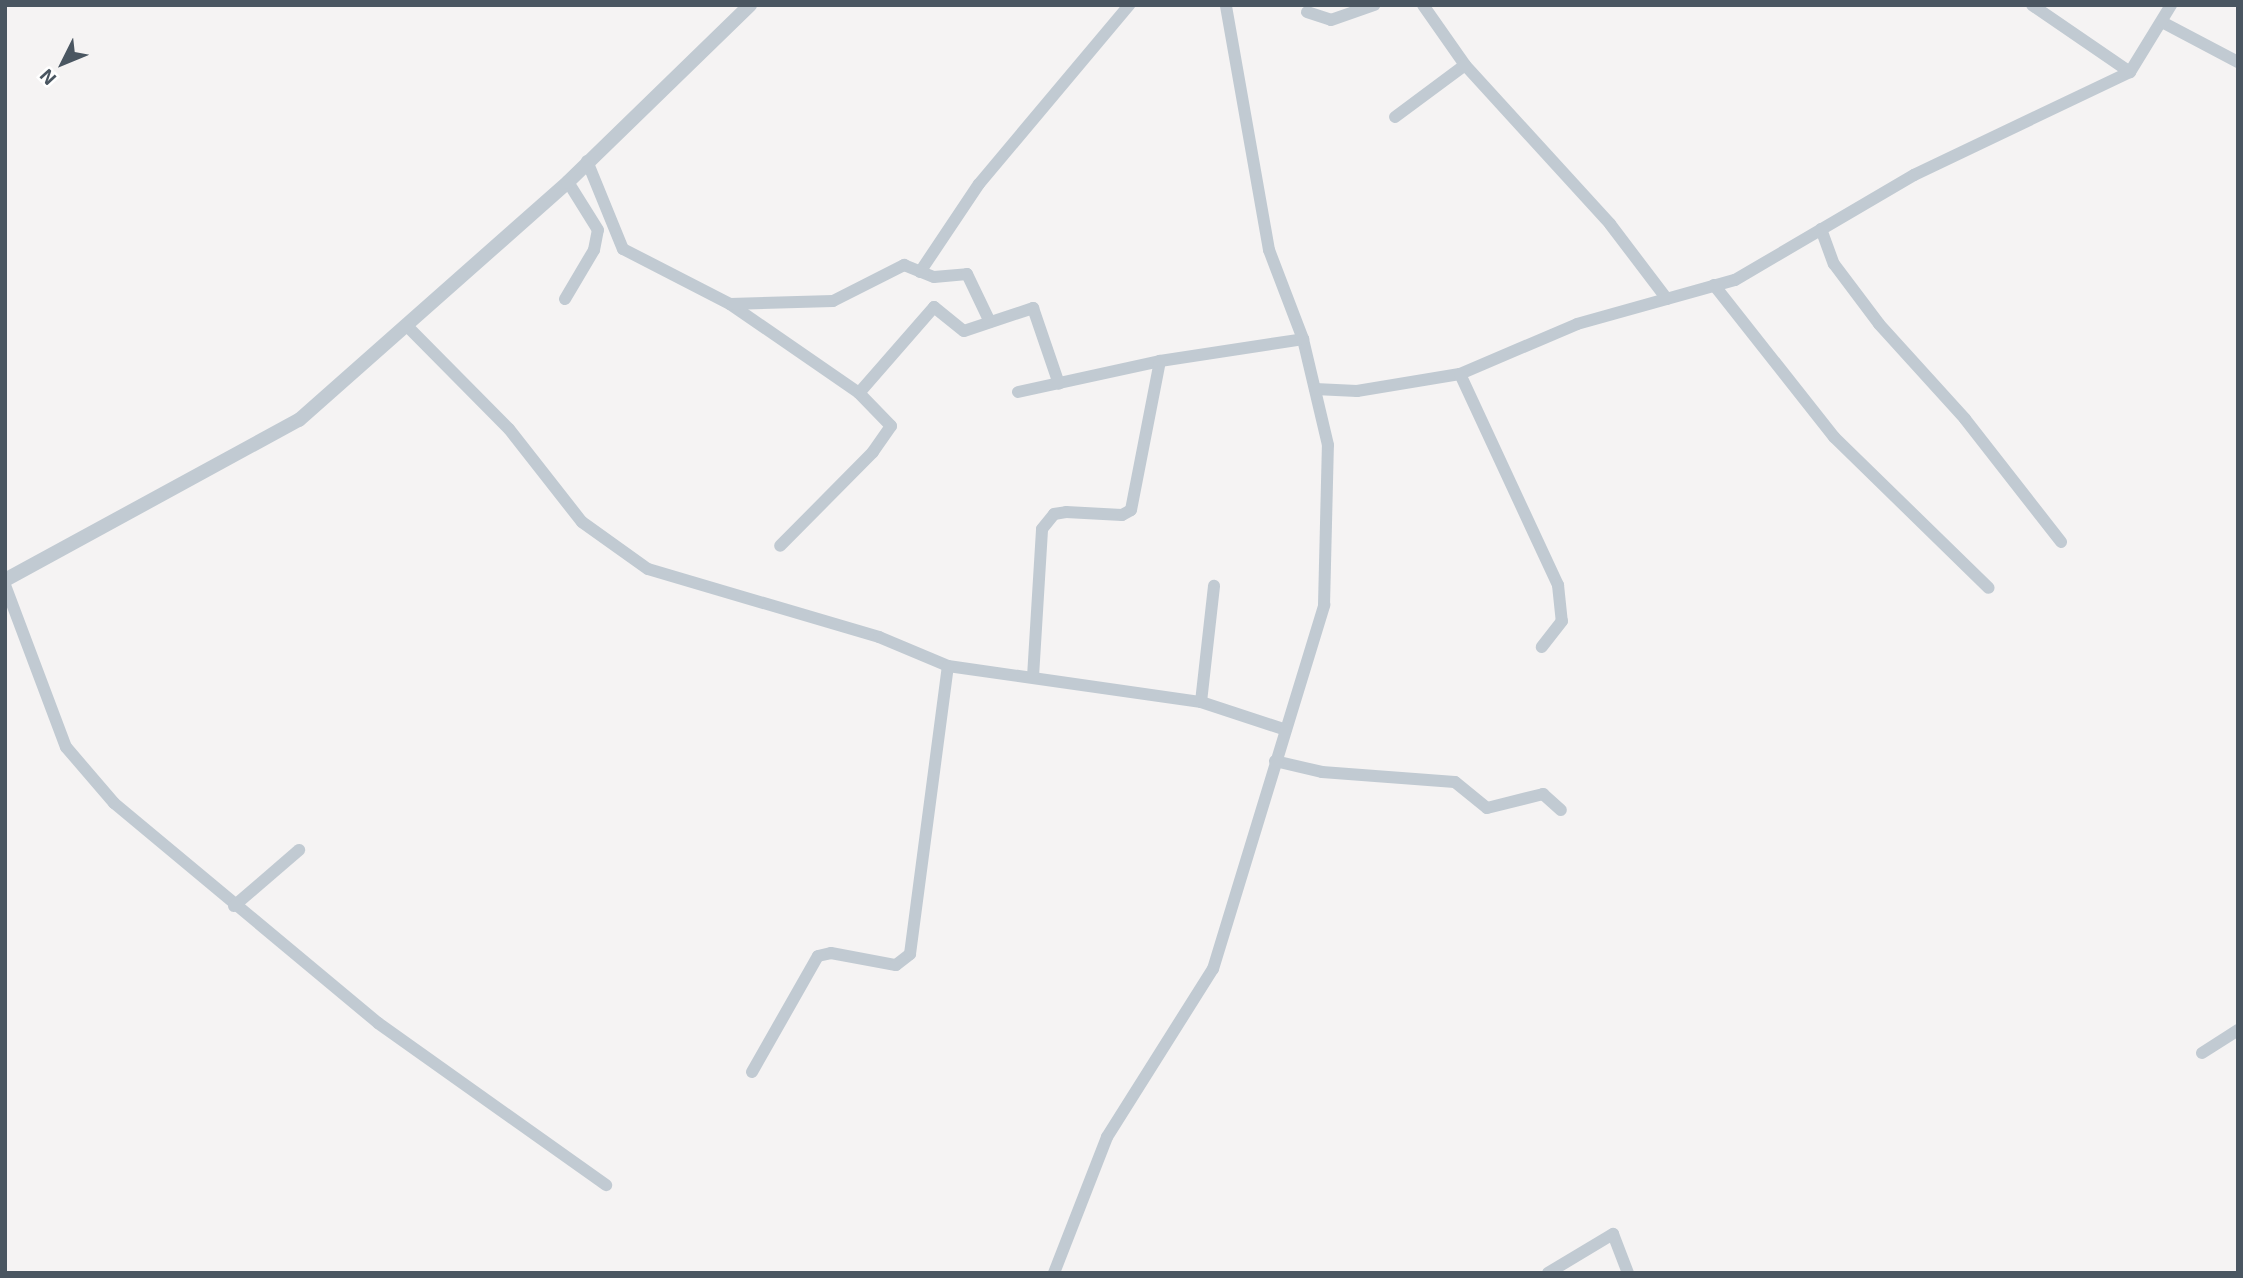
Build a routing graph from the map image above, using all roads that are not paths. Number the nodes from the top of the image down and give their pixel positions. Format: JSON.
{"nodes":[{"id":1,"x":750,"y":5,"type":"edge"},
{"id":2,"x":1129,"y":5,"type":"edge"},
{"id":3,"x":1226,"y":5,"type":"edge"},
{"id":4,"x":1374,"y":5,"type":"edge"},
{"id":5,"x":1423,"y":5,"type":"edge"},
{"id":6,"x":2032,"y":5,"type":"edge"},
{"id":7,"x":2171,"y":5,"type":"edge"},
{"id":8,"x":1307,"y":12,"type":"dead end"},
{"id":9,"x":2162,"y":22,"type":"junction"},
{"id":10,"x":2238,"y":62,"type":"edge"},
{"id":11,"x":1465,"y":65,"type":"junction"},
{"id":12,"x":2130,"y":72,"type":"junction"},
{"id":13,"x":1395,"y":117,"type":"dead end"},
{"id":14,"x":587,"y":161,"type":"junction"},
{"id":15,"x":568,"y":182,"type":"junction"},
{"id":16,"x":1821,"y":229,"type":"junction"},
{"id":17,"x":623,"y":249,"type":"junction"},
{"id":18,"x":594,"y":250,"type":"junction"},
{"id":19,"x":920,"y":272,"type":"junction"},
{"id":20,"x":1714,"y":285,"type":"junction"},
{"id":21,"x":565,"y":299,"type":"dead end"},
{"id":22,"x":1667,"y":299,"type":"junction"},
{"id":23,"x":730,"y":304,"type":"junction"},
{"id":24,"x":990,"y":322,"type":"junction"},
{"id":25,"x":406,"y":325,"type":"junction"},
{"id":26,"x":1303,"y":339,"type":"junction"},
{"id":27,"x":1160,"y":361,"type":"junction"},
{"id":28,"x":1460,"y":374,"type":"junction"},
{"id":29,"x":1059,"y":384,"type":"junction"},
{"id":30,"x":1315,"y":389,"type":"junction"},
{"id":31,"x":1018,"y":392,"type":"dead end"},
{"id":32,"x":859,"y":393,"type":"junction"},
{"id":33,"x":2061,"y":542,"type":"dead end"},
{"id":34,"x":780,"y":546,"type":"dead end"},
{"id":35,"x":5,"y":582,"type":"edge"},
{"id":36,"x":1214,"y":586,"type":"dead end"},
{"id":37,"x":1989,"y":589,"type":"dead end"},
{"id":38,"x":1542,"y":647,"type":"dead end"},
{"id":39,"x":948,"y":666,"type":"junction"},
{"id":40,"x":1033,"y":677,"type":"junction"},
{"id":41,"x":1202,"y":702,"type":"junction"},
{"id":42,"x":1286,"y":730,"type":"junction"},
{"id":43,"x":1275,"y":761,"type":"junction"},
{"id":44,"x":1561,"y":810,"type":"dead end"},
{"id":45,"x":299,"y":850,"type":"dead end"},
{"id":46,"x":234,"y":906,"type":"junction"},
{"id":47,"x":2238,"y":1030,"type":"edge"},
{"id":48,"x":2202,"y":1053,"type":"dead end"},
{"id":49,"x":752,"y":1072,"type":"dead end"},
{"id":50,"x":607,"y":1185,"type":"dead end"},
{"id":51,"x":1054,"y":1273,"type":"edge"},
{"id":52,"x":1548,"y":1273,"type":"edge"},
{"id":53,"x":1628,"y":1273,"type":"edge"}],
"edges":[{"from":1,"to":14,"type":"street"},
{"from":2,"to":19,"type":"street"},
{"from":3,"to":26,"type":"street"},
{"from":4,"to":8,"type":"street"},
{"from":5,"to":11,"type":"street"},
{"from":6,"to":12,"type":"street"},
{"from":7,"to":9,"type":"street"},
{"from":9,"to":10,"type":"street"},
{"from":9,"to":12,"type":"street"},
{"from":11,"to":13,"type":"street"},
{"from":11,"to":22,"type":"street"},
{"from":12,"to":16,"type":"street"},
{"from":14,"to":15,"type":"street"},
{"from":14,"to":17,"type":"street"},
{"from":15,"to":18,"type":"street"},
{"from":15,"to":25,"type":"street"},
{"from":16,"to":20,"type":"street"},
{"from":16,"to":33,"type":"street"},
{"from":17,"to":18,"type":"street"},
{"from":17,"to":23,"type":"street"},
{"from":18,"to":21,"type":"street"},
{"from":19,"to":23,"type":"street"},
{"from":19,"to":24,"type":"street"},
{"from":20,"to":22,"type":"street"},
{"from":20,"to":37,"type":"street"},
{"from":22,"to":28,"type":"street"},
{"from":23,"to":32,"type":"street"},
{"from":24,"to":29,"type":"street"},
{"from":24,"to":32,"type":"street"},
{"from":25,"to":35,"type":"street"},
{"from":25,"to":39,"type":"street"},
{"from":26,"to":27,"type":"street"},
{"from":26,"to":30,"type":"street"},
{"from":27,"to":29,"type":"street"},
{"from":27,"to":40,"type":"street"},
{"from":28,"to":30,"type":"street"},
{"from":28,"to":38,"type":"street"},
{"from":29,"to":31,"type":"street"},
{"from":30,"to":42,"type":"street"},
{"from":32,"to":34,"type":"street"},
{"from":35,"to":46,"type":"street"},
{"from":36,"to":41,"type":"street"},
{"from":39,"to":40,"type":"street"},
{"from":39,"to":49,"type":"street"},
{"from":40,"to":41,"type":"street"},
{"from":41,"to":42,"type":"street"},
{"from":42,"to":43,"type":"street"},
{"from":43,"to":44,"type":"street"},
{"from":43,"to":51,"type":"street"},
{"from":45,"to":46,"type":"street"},
{"from":46,"to":50,"type":"street"},
{"from":47,"to":48,"type":"street"},
{"from":52,"to":53,"type":"street"}]}
